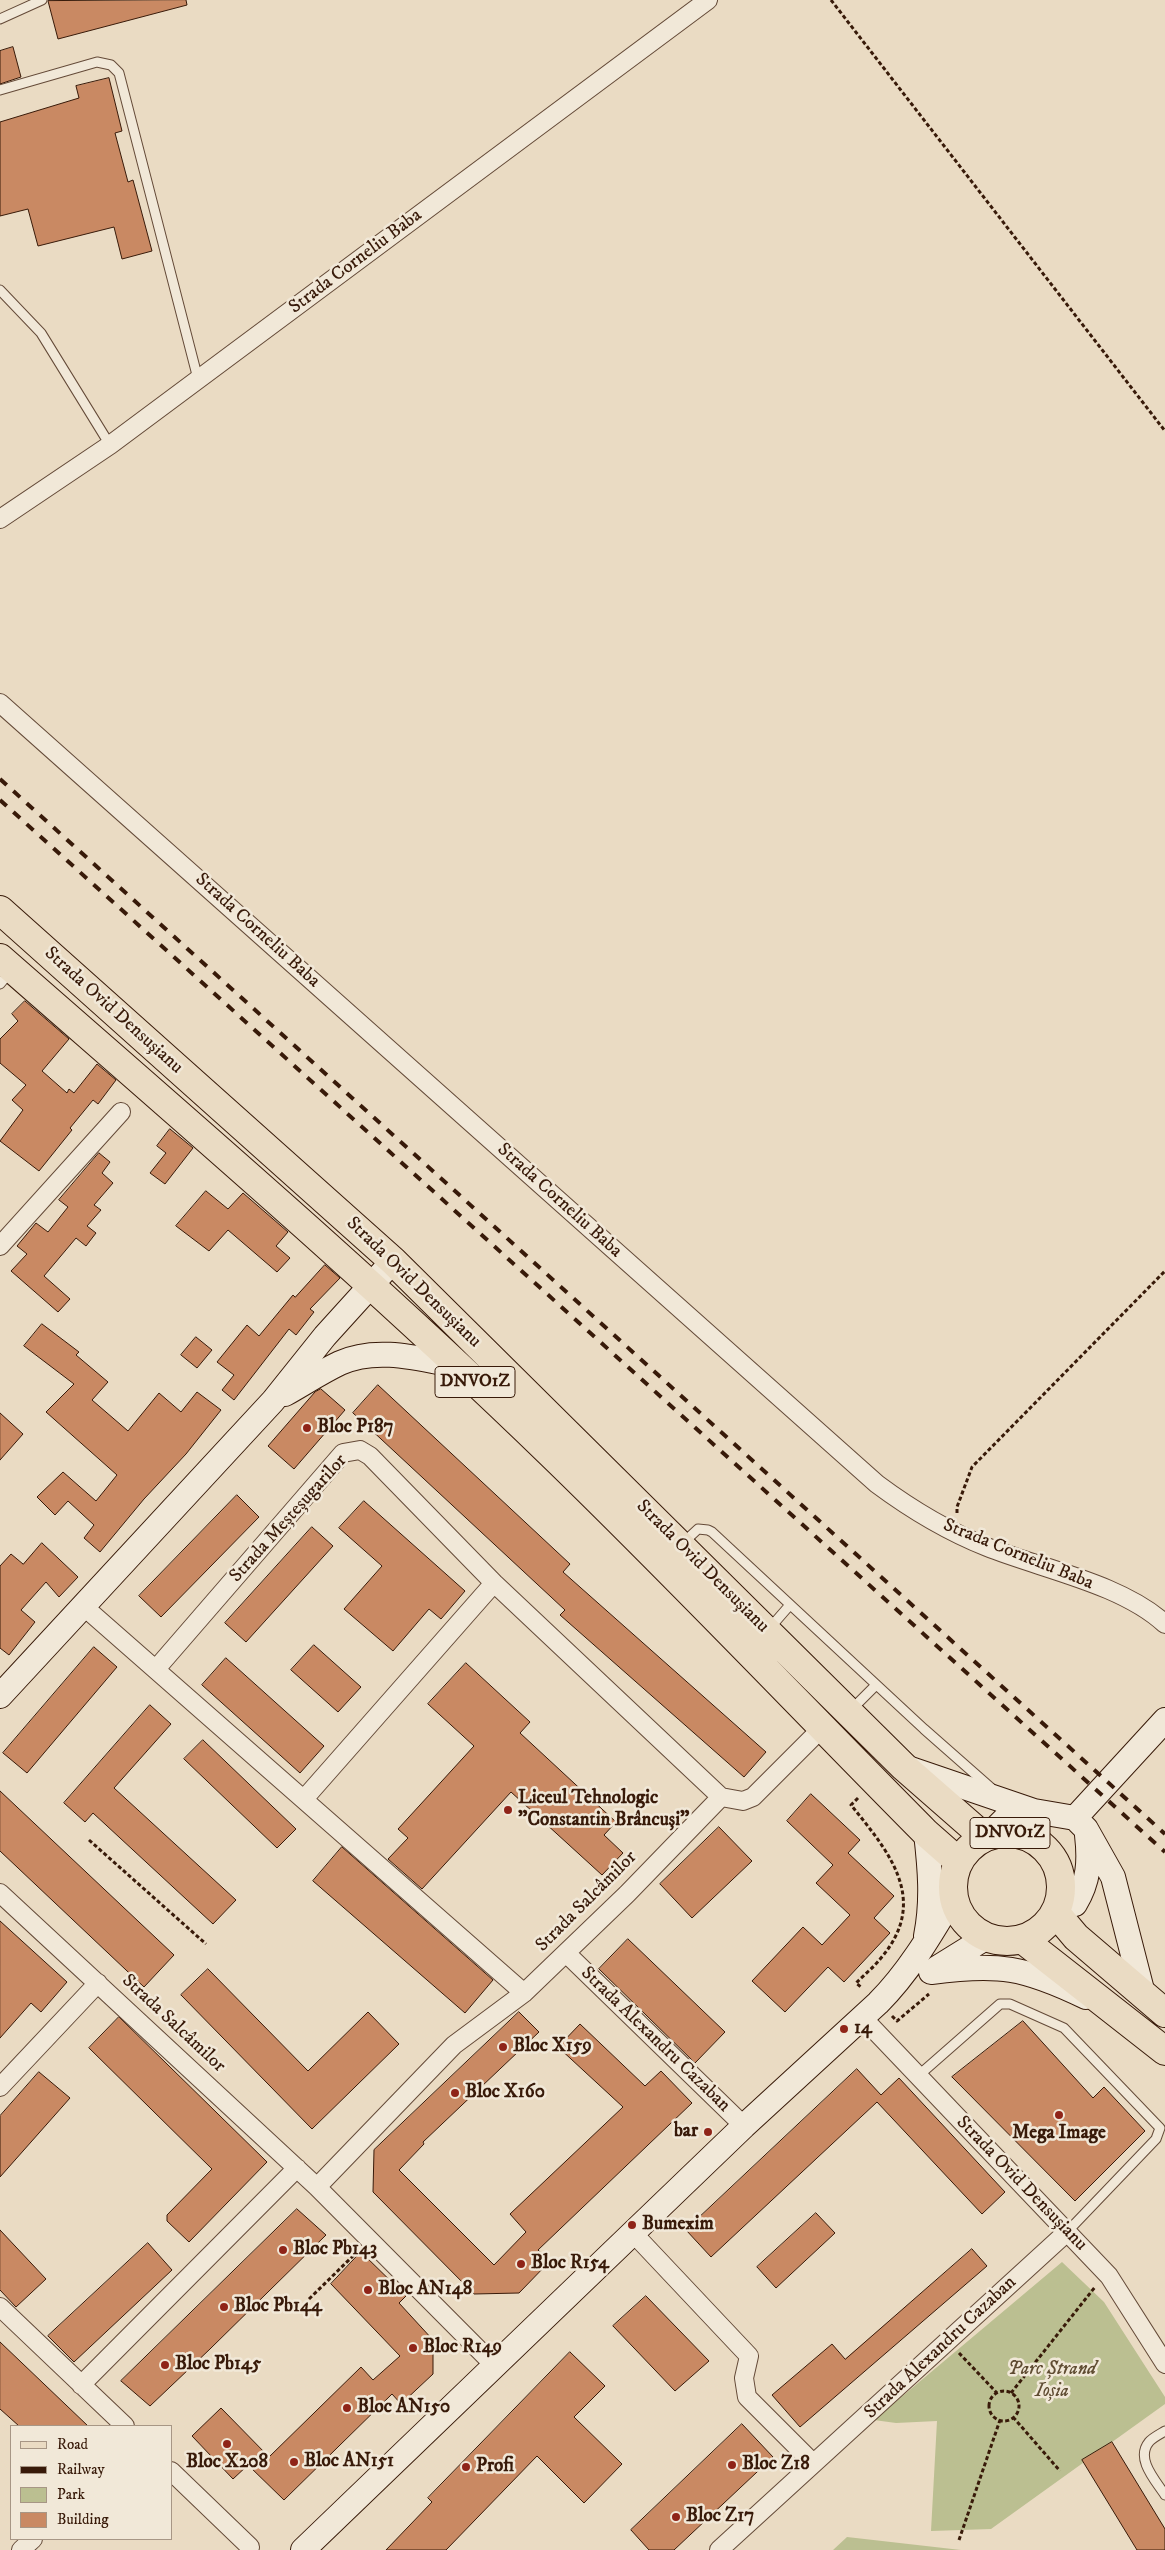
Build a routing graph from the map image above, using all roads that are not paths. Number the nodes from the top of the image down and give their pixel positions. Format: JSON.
{"nodes":[{"id":1,"x":42,"y":0,"type":"edge"},
{"id":2,"x":708,"y":0,"type":"edge"},
{"id":3,"x":0,"y":19,"type":"edge"},
{"id":4,"x":0,"y":90,"type":"edge"},
{"id":5,"x":0,"y":290,"type":"edge"},
{"id":6,"x":198,"y":379,"type":"junction"},
{"id":7,"x":110,"y":445,"type":"junction"},
{"id":8,"x":0,"y":519,"type":"edge"},
{"id":9,"x":0,"y":703,"type":"edge"},
{"id":10,"x":0,"y":910,"type":"edge"},
{"id":11,"x":4,"y":970,"type":"edge"},
{"id":12,"x":121,"y":1112,"type":"dead end"},
{"id":13,"x":0,"y":1246,"type":"edge"},
{"id":14,"x":394,"y":1261,"type":"junction"},
{"id":15,"x":371,"y":1287,"type":"junction"},
{"id":16,"x":458,"y":1366,"type":"junction"},
{"id":17,"x":273,"y":1401,"type":"junction"},
{"id":18,"x":681,"y":1546,"type":"junction"},
{"id":19,"x":494,"y":1583,"type":"junction"},
{"id":20,"x":82,"y":1605,"type":"junction"},
{"id":21,"x":790,"y":1606,"type":"junction"},
{"id":22,"x":1165,"y":1624,"type":"edge"},
{"id":23,"x":767,"y":1631,"type":"junction"},
{"id":24,"x":156,"y":1669,"type":"junction"},
{"id":25,"x":876,"y":1685,"type":"junction"},
{"id":26,"x":0,"y":1696,"type":"edge"},
{"id":27,"x":848,"y":1712,"type":"junction"},
{"id":28,"x":1165,"y":1720,"type":"edge"},
{"id":29,"x":823,"y":1727,"type":"junction"},
{"id":30,"x":904,"y":1767,"type":"junction"},
{"id":31,"x":721,"y":1797,"type":"junction"},
{"id":32,"x":304,"y":1799,"type":"junction"},
{"id":33,"x":1006,"y":1801,"type":"junction"},
{"id":34,"x":1034,"y":1811,"type":"junction"},
{"id":35,"x":1081,"y":1823,"type":"junction"},
{"id":36,"x":926,"y":1833,"type":"junction"},
{"id":37,"x":986,"y":1837,"type":"junction"},
{"id":38,"x":959,"y":1862,"type":"junction"},
{"id":39,"x":0,"y":1893,"type":"edge"},
{"id":40,"x":953,"y":1897,"type":"junction"},
{"id":41,"x":1056,"y":1911,"type":"junction"},
{"id":42,"x":987,"y":1937,"type":"junction"},
{"id":43,"x":1022,"y":1939,"type":"junction"},
{"id":44,"x":924,"y":1945,"type":"junction"},
{"id":45,"x":566,"y":1953,"type":"junction"},
{"id":46,"x":931,"y":1972,"type":"junction"},
{"id":47,"x":98,"y":1983,"type":"junction"},
{"id":48,"x":894,"y":1987,"type":"junction"},
{"id":49,"x":524,"y":1993,"type":"junction"},
{"id":50,"x":1156,"y":2004,"type":"edge"},
{"id":51,"x":1113,"y":2010,"type":"junction"},
{"id":52,"x":862,"y":2017,"type":"junction"},
{"id":53,"x":1165,"y":2051,"type":"edge"},
{"id":54,"x":918,"y":2076,"type":"junction"},
{"id":55,"x":0,"y":2087,"type":"edge"},
{"id":56,"x":744,"y":2126,"type":"junction"},
{"id":57,"x":297,"y":2168,"type":"junction"},
{"id":58,"x":317,"y":2187,"type":"junction"},
{"id":59,"x":633,"y":2232,"type":"junction"},
{"id":60,"x":1067,"y":2232,"type":"junction"},
{"id":61,"x":0,"y":2307,"type":"edge"},
{"id":62,"x":1165,"y":2364,"type":"edge"},
{"id":63,"x":495,"y":2366,"type":"junction"},
{"id":64,"x":81,"y":2385,"type":"junction"},
{"id":65,"x":124,"y":2425,"type":"edge"},
{"id":66,"x":1165,"y":2431,"type":"edge"},
{"id":67,"x":813,"y":2463,"type":"junction"},
{"id":68,"x":172,"y":2472,"type":"edge"},
{"id":69,"x":1165,"y":2495,"type":"edge"},
{"id":70,"x":32,"y":2540,"type":"edge"},
{"id":71,"x":250,"y":2547,"type":"dead end"},
{"id":72,"x":21,"y":2550,"type":"edge"},
{"id":73,"x":303,"y":2550,"type":"edge"},
{"id":74,"x":719,"y":2550,"type":"edge"}],
"edges":[{"from":1,"to":3,"type":"lane"},
{"from":2,"to":6,"type":"street","name":"Strada Corneliu Baba"},
{"from":4,"to":6,"type":"lane"},
{"from":5,"to":7,"type":"lane"},
{"from":6,"to":7,"type":"street","name":"Strada Corneliu Baba"},
{"from":7,"to":8,"type":"street","name":"Strada Corneliu Baba"},
{"from":9,"to":22,"type":"street","name":"Strada Corneliu Baba"},
{"from":10,"to":14,"type":"main road","name":"Strada Ovid Densușianu","number":"DNVO1Z"},
{"from":11,"to":15,"type":"main road","name":"Strada Ovid Densușianu","number":"DNVO1Z"},
{"from":12,"to":13,"type":"street"},
{"from":14,"to":15,"type":"main road"},
{"from":14,"to":18,"type":"main road","name":"Strada Ovid Densușianu","number":"DNVO1Z"},
{"from":15,"to":16,"type":"main road","name":"Strada Ovid Densușianu","number":"DNVO1Z"},
{"from":15,"to":17,"type":"main road"},
{"from":16,"to":17,"type":"main road","name":"Strada Ovid Densușianu"},
{"from":16,"to":29,"type":"main road","name":"Strada Ovid Densușianu","number":"DNVO1Z"},
{"from":17,"to":20,"type":"main road"},
{"from":18,"to":21,"type":"lane"},
{"from":18,"to":23,"type":"main road","name":"Strada Ovid Densușianu","number":"DNVO1Z"},
{"from":19,"to":24,"type":"street","name":"Strada Meșteșugarilor"},
{"from":19,"to":31,"type":"street"},
{"from":19,"to":32,"type":"street"},
{"from":20,"to":24,"type":"street"},
{"from":20,"to":26,"type":"main road"},
{"from":21,"to":23,"type":"lane"},
{"from":21,"to":25,"type":"lane"},
{"from":23,"to":27,"type":"main road","name":"Strada Ovid Densușianu","number":"DNVO1Z"},
{"from":24,"to":32,"type":"street"},
{"from":25,"to":27,"type":"lane"},
{"from":25,"to":33,"type":"lane"},
{"from":27,"to":30,"type":"main road","name":"Strada Ovid Densușianu","number":"DNVO1Z"},
{"from":28,"to":35,"type":"main road"},
{"from":29,"to":31,"type":"street"},
{"from":29,"to":36,"type":"main road","name":"Strada Ovid Densușianu","number":"DNVO1Z"},
{"from":30,"to":33,"type":"main road"},
{"from":30,"to":37,"type":"main road","name":"Strada Ovid Densușianu","number":"DNVO1Z"},
{"from":31,"to":45,"type":"street","name":"Strada Salcâmilor"},
{"from":32,"to":49,"type":"street"},
{"from":33,"to":34,"type":"main road"},
{"from":34,"to":35,"type":"main road"},
{"from":34,"to":37,"type":"main road"},
{"from":35,"to":41,"type":"main road"},
{"from":35,"to":50,"type":"main road"},
{"from":36,"to":38,"type":"main road","name":"Strada Ovid Densușianu","number":"DNVO1Z"},
{"from":36,"to":44,"type":"main road"},
{"from":37,"to":38,"type":"main road","number":"DNVO1Z"},
{"from":37,"to":41,"type":"main road","number":"DNVO1Z"},
{"from":38,"to":40,"type":"main road","number":"DNVO1Z"},
{"from":39,"to":47,"type":"street","name":"Strada Salcâmilor"},
{"from":40,"to":42,"type":"main road"},
{"from":40,"to":44,"type":"main road","name":"Strada Alexandru Cazaban"},
{"from":41,"to":43,"type":"main road"},
{"from":41,"to":50,"type":"main road"},
{"from":42,"to":43,"type":"main road"},
{"from":42,"to":46,"type":"main road","name":"Strada Alexandru Cazaban"},
{"from":43,"to":51,"type":"main road"},
{"from":44,"to":48,"type":"main road","name":"Strada Alexandru Cazaban"},
{"from":45,"to":49,"type":"street","name":"Strada Salcâmilor"},
{"from":45,"to":56,"type":"street","name":"Strada Alexandru Cazaban"},
{"from":46,"to":48,"type":"main road","name":"Strada Alexandru Cazaban"},
{"from":46,"to":51,"type":"main road"},
{"from":47,"to":55,"type":"street"},
{"from":47,"to":57,"type":"street","name":"Strada Salcâmilor"},
{"from":48,"to":52,"type":"main road","name":"Strada Alexandru Cazaban"},
{"from":49,"to":58,"type":"street","name":"Strada Salcâmilor"},
{"from":51,"to":53,"type":"main road"},
{"from":52,"to":54,"type":"street","name":"Strada Ovid Densușianu"},
{"from":52,"to":56,"type":"main road","name":"Strada Alexandru Cazaban"},
{"from":54,"to":60,"type":"street","name":"Strada Ovid Densușianu"},
{"from":54,"to":60,"type":"lane"},
{"from":56,"to":59,"type":"main road","name":"Strada Alexandru Cazaban"},
{"from":57,"to":58,"type":"street","name":"Strada Salcâmilor"},
{"from":57,"to":64,"type":"street"},
{"from":58,"to":63,"type":"street","name":"Strada Salcâmilor"},
{"from":59,"to":63,"type":"main road","name":"Strada Alexandru Cazaban"},
{"from":59,"to":67,"type":"street"},
{"from":60,"to":62,"type":"street","name":"Strada Ovid Densușianu"},
{"from":60,"to":67,"type":"street","name":"Strada Alexandru Cazaban"},
{"from":61,"to":64,"type":"street"},
{"from":63,"to":73,"type":"main road","name":"Strada Alexandru Cazaban"},
{"from":64,"to":65,"type":"street"},
{"from":66,"to":69,"type":"lane"},
{"from":67,"to":74,"type":"street","name":"Strada Alexandru Cazaban"},
{"from":68,"to":71,"type":"street"},
{"from":70,"to":72,"type":"street"}]}
